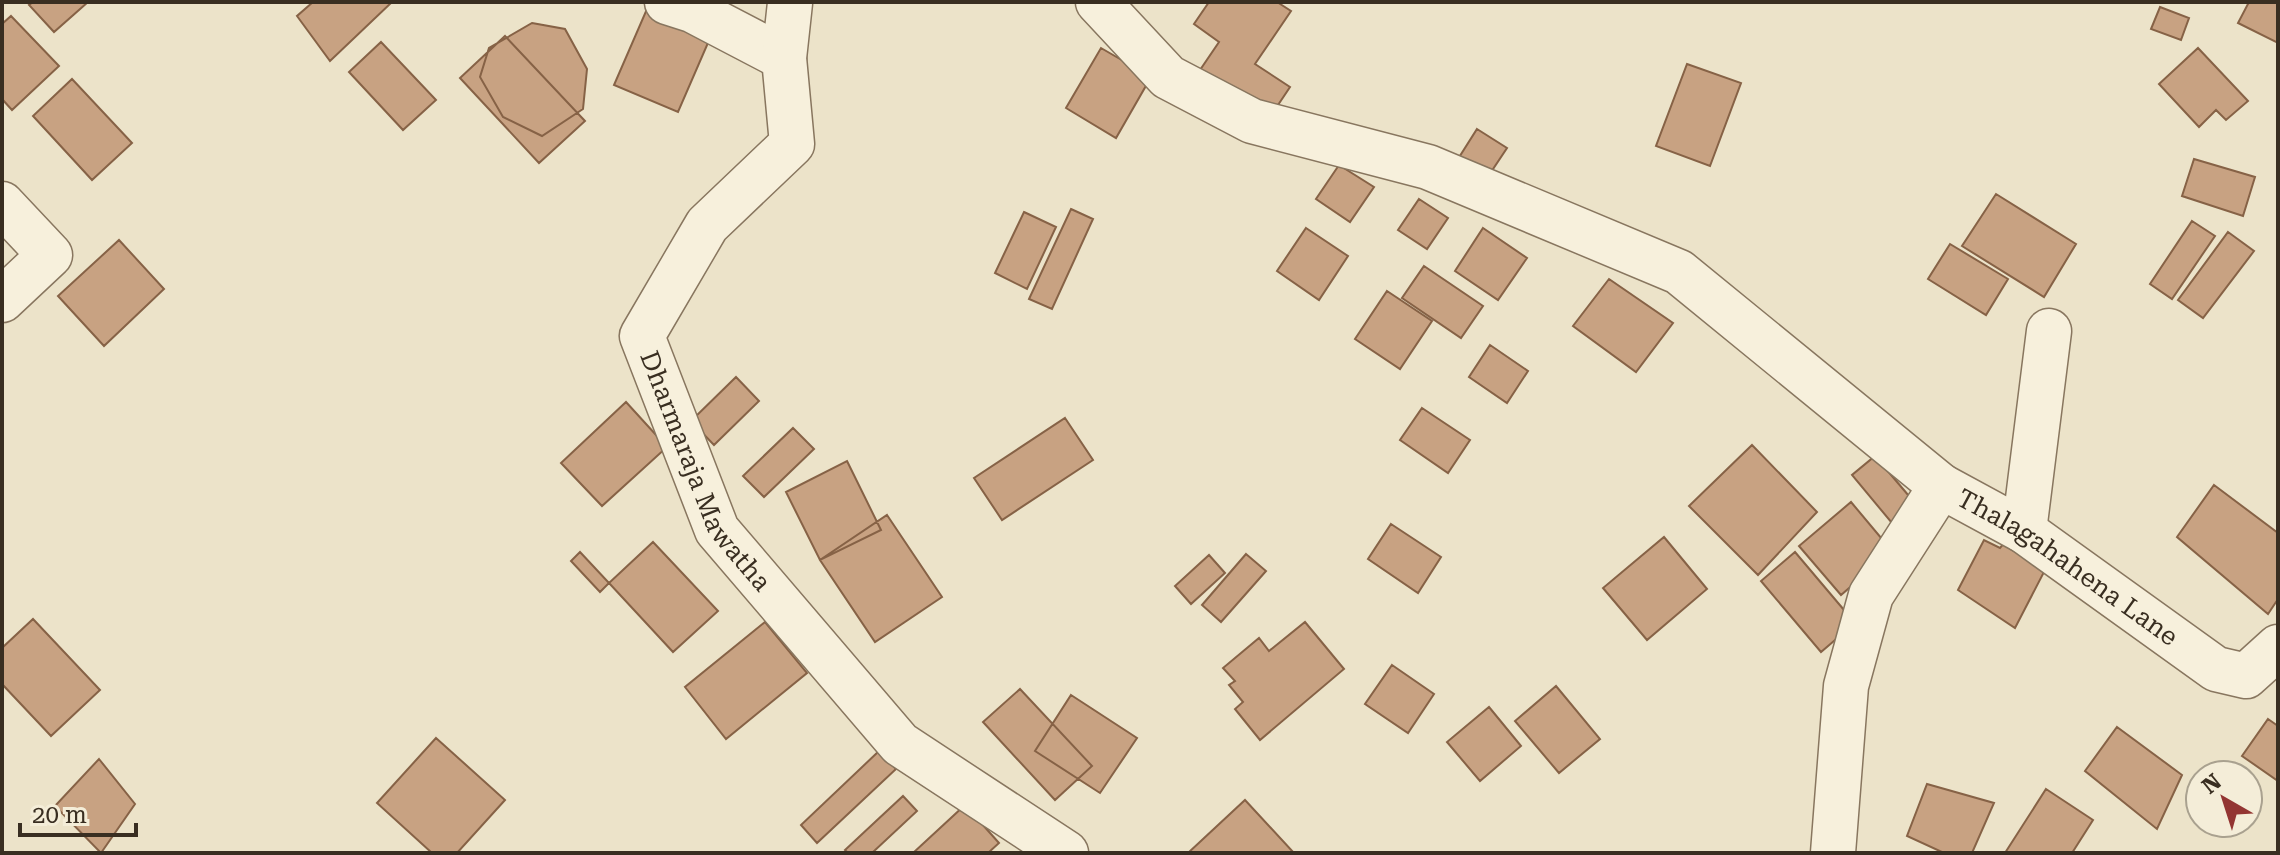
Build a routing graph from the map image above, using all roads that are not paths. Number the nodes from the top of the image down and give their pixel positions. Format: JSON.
{"nodes":[{"id":1,"x":667,"y":2,"type":"edge"},
{"id":2,"x":790,"y":2,"type":"edge"},
{"id":3,"x":1098,"y":2,"type":"edge"},
{"id":4,"x":784,"y":58,"type":"junction"},
{"id":5,"x":2,"y":204,"type":"edge"},
{"id":6,"x":2,"y":300,"type":"edge"},
{"id":7,"x":2049,"y":331,"type":"dead end"},
{"id":8,"x":1941,"y":486,"type":"junction"},
{"id":9,"x":2024,"y":531,"type":"junction"},
{"id":10,"x":2278,"y":647,"type":"edge"},
{"id":11,"x":1066,"y":853,"type":"edge"},
{"id":12,"x":1833,"y":853,"type":"edge"}],
"edges":[{"from":1,"to":4,"type":"street"},
{"from":2,"to":4,"type":"street","name":"Dharmaraja Mawatha"},
{"from":3,"to":8,"type":"street"},
{"from":4,"to":11,"type":"street","name":"Dharmaraja Mawatha"},
{"from":5,"to":6,"type":"street"},
{"from":7,"to":9,"type":"street"},
{"from":8,"to":9,"type":"street","name":"Thalagahahena Lane"},
{"from":8,"to":12,"type":"street","name":"Thalagahahena Lane"},
{"from":9,"to":10,"type":"street","name":"Thalagahahena Lane"}]}
